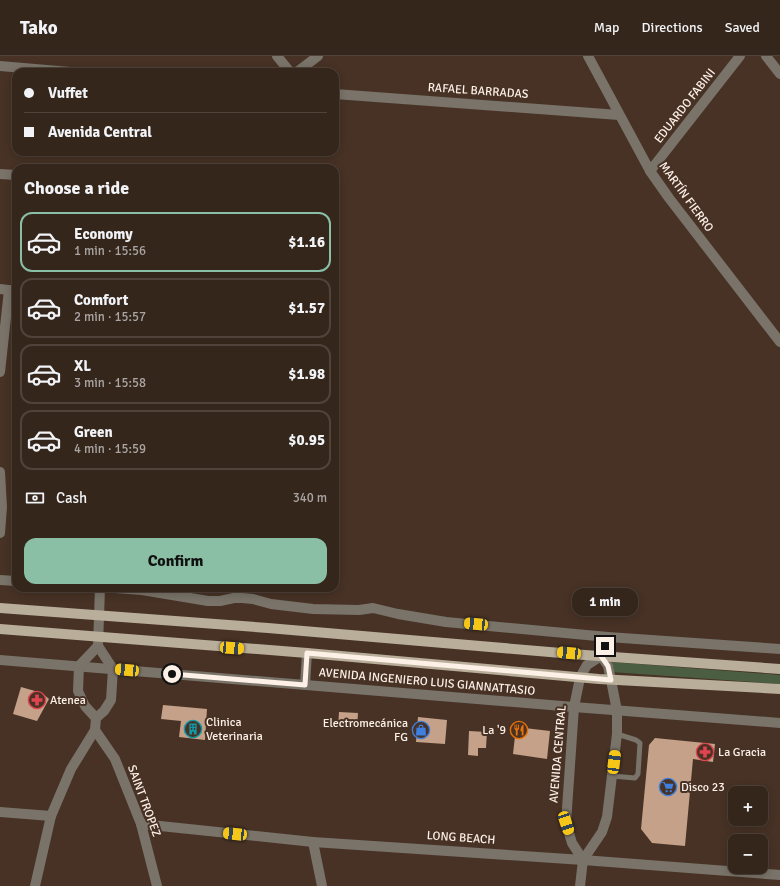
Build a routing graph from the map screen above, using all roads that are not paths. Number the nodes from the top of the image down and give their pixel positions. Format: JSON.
{"nodes":[{"id":1,"x":277,"y":56,"type":"edge"},
{"id":2,"x":318,"y":56,"type":"edge"},
{"id":3,"x":588,"y":56,"type":"edge"},
{"id":4,"x":740,"y":56,"type":"edge"},
{"id":5,"x":766,"y":56,"type":"edge"},
{"id":6,"x":0,"y":66,"type":"edge"},
{"id":7,"x":23,"y":68,"type":"edge"},
{"id":8,"x":287,"y":68,"type":"edge"},
{"id":9,"x":302,"y":68,"type":"edge"},
{"id":10,"x":780,"y":74,"type":"edge"},
{"id":11,"x":339,"y":94,"type":"edge"},
{"id":12,"x":619,"y":115,"type":"junction"},
{"id":13,"x":650,"y":171,"type":"junction"},
{"id":14,"x":0,"y":174,"type":"edge"},
{"id":15,"x":12,"y":175,"type":"edge"},
{"id":16,"x":8,"y":290,"type":"edge"},
{"id":17,"x":780,"y":342,"type":"edge"},
{"id":18,"x":0,"y":372,"type":"edge"},
{"id":19,"x":0,"y":472,"type":"edge"},
{"id":20,"x":0,"y":533,"type":"edge"},
{"id":21,"x":0,"y":580,"type":"edge"},
{"id":22,"x":12,"y":581,"type":"edge"},
{"id":23,"x":100,"y":592,"type":"edge"},
{"id":24,"x":158,"y":592,"type":"edge"},
{"id":25,"x":0,"y":608,"type":"edge"},
{"id":26,"x":99,"y":616,"type":"junction"},
{"id":27,"x":0,"y":629,"type":"edge"},
{"id":28,"x":608,"y":637,"type":"junction"},
{"id":29,"x":98,"y":642,"type":"junction"},
{"id":30,"x":780,"y":649,"type":"edge"},
{"id":31,"x":307,"y":653,"type":"junction"},
{"id":32,"x":601,"y":656,"type":"junction"},
{"id":33,"x":0,"y":660,"type":"edge"},
{"id":34,"x":79,"y":666,"type":"junction"},
{"id":35,"x":113,"y":669,"type":"junction"},
{"id":36,"x":780,"y":669,"type":"edge"},
{"id":37,"x":580,"y":678,"type":"junction"},
{"id":38,"x":611,"y":680,"type":"junction"},
{"id":39,"x":305,"y":685,"type":"junction"},
{"id":40,"x":780,"y":689,"type":"edge"},
{"id":41,"x":574,"y":707,"type":"junction"},
{"id":42,"x":617,"y":711,"type":"junction"},
{"id":43,"x":96,"y":718,"type":"junction"},
{"id":44,"x":780,"y":723,"type":"edge"},
{"id":45,"x":95,"y":730,"type":"junction"},
{"id":46,"x":617,"y":734,"type":"junction"},
{"id":47,"x":612,"y":776,"type":"junction"},
{"id":48,"x":0,"y":812,"type":"edge"},
{"id":49,"x":51,"y":816,"type":"junction"},
{"id":50,"x":141,"y":824,"type":"junction"},
{"id":51,"x":314,"y":842,"type":"junction"},
{"id":52,"x":583,"y":860,"type":"junction"},
{"id":53,"x":780,"y":875,"type":"edge"},
{"id":54,"x":35,"y":886,"type":"edge"},
{"id":55,"x":157,"y":886,"type":"edge"},
{"id":56,"x":322,"y":886,"type":"edge"},
{"id":57,"x":580,"y":886,"type":"edge"}],
"edges":[{"from":1,"to":8,"type":"street"},
{"from":2,"to":9,"type":"street"},
{"from":3,"to":12,"type":"street","name":"MARTÍN FIERRO"},
{"from":4,"to":13,"type":"street","name":"EDUARDO FABINI"},
{"from":5,"to":10,"type":"street"},
{"from":6,"to":7,"type":"street"},
{"from":11,"to":12,"type":"street","name":"RAFAEL BARRADAS"},
{"from":12,"to":13,"type":"street","name":"MARTÍN FIERRO"},
{"from":13,"to":17,"type":"street","name":"MARTÍN FIERRO"},
{"from":14,"to":15,"type":"street"},
{"from":16,"to":18,"type":"street"},
{"from":19,"to":20,"type":"street"},
{"from":21,"to":22,"type":"street"},
{"from":23,"to":26,"type":"street"},
{"from":24,"to":28,"type":"street"},
{"from":25,"to":26,"type":"main road"},
{"from":26,"to":29,"type":"street"},
{"from":26,"to":32,"type":"main road"},
{"from":27,"to":29,"type":"main road","name":"AVENIDA INGENIERO LUIS GIANNATTASIO"},
{"from":28,"to":30,"type":"street"},
{"from":28,"to":32,"type":"street"},
{"from":29,"to":31,"type":"main road","name":"AVENIDA INGENIERO LUIS GIANNATTASIO"},
{"from":29,"to":34,"type":"street"},
{"from":29,"to":35,"type":"street"},
{"from":31,"to":37,"type":"main road","name":"AVENIDA INGENIERO LUIS GIANNATTASIO"},
{"from":31,"to":39,"type":"street"},
{"from":32,"to":36,"type":"main road"},
{"from":32,"to":37,"type":"street","name":"AVENIDA CENTRAL"},
{"from":32,"to":38,"type":"street"},
{"from":33,"to":34,"type":"street","name":"AVENIDA INGENIERO LUIS GIANNATTASIO"},
{"from":34,"to":35,"type":"street","name":"AVENIDA INGENIERO LUIS GIANNATTASIO"},
{"from":34,"to":43,"type":"street"},
{"from":35,"to":39,"type":"street","name":"AVENIDA INGENIERO LUIS GIANNATTASIO"},
{"from":35,"to":43,"type":"street"},
{"from":37,"to":38,"type":"main road","name":"AVENIDA INGENIERO LUIS GIANNATTASIO"},
{"from":37,"to":41,"type":"street","name":"AVENIDA CENTRAL"},
{"from":38,"to":40,"type":"main road","name":"AVENIDA INGENIERO LUIS GIANNATTASIO"},
{"from":38,"to":42,"type":"street"},
{"from":39,"to":41,"type":"street","name":"AVENIDA INGENIERO LUIS GIANNATTASIO"},
{"from":41,"to":42,"type":"street","name":"AVENIDA INGENIERO LUIS GIANNATTASIO"},
{"from":41,"to":52,"type":"street","name":"AVENIDA CENTRAL"},
{"from":42,"to":44,"type":"street","name":"AVENIDA INGENIERO LUIS GIANNATTASIO"},
{"from":42,"to":46,"type":"street"},
{"from":43,"to":45,"type":"street"},
{"from":45,"to":49,"type":"street"},
{"from":45,"to":50,"type":"street","name":"SAINT TROPEZ"},
{"from":46,"to":47,"type":"street"},
{"from":46,"to":47,"type":"lane"},
{"from":47,"to":52,"type":"street"},
{"from":48,"to":49,"type":"street"},
{"from":49,"to":54,"type":"street"},
{"from":50,"to":51,"type":"street","name":"LONG BEACH"},
{"from":50,"to":55,"type":"street","name":"SAINT TROPEZ"},
{"from":51,"to":52,"type":"street","name":"LONG BEACH"},
{"from":51,"to":56,"type":"street"},
{"from":52,"to":53,"type":"street","name":"LONG BEACH"},
{"from":52,"to":57,"type":"street"}]}
